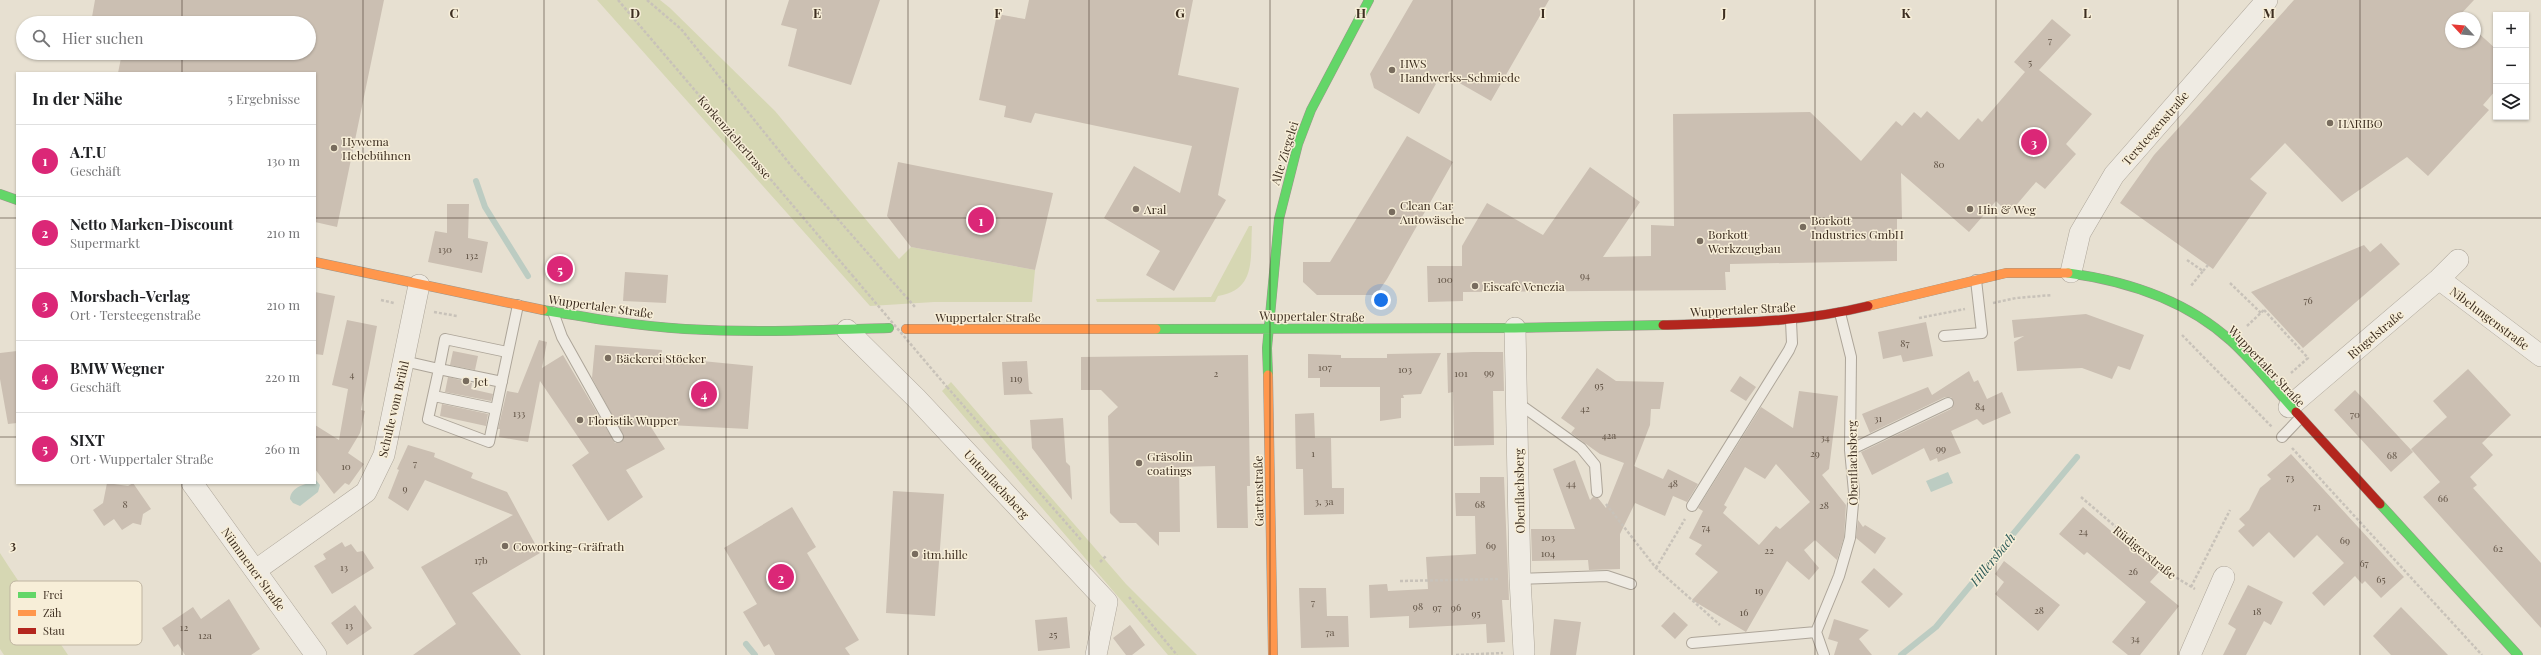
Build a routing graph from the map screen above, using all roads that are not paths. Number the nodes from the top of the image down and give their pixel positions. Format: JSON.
{"nodes":[{"id":1,"x":1369,"y":0,"type":"edge"},
{"id":2,"x":2267,"y":0,"type":"edge"},
{"id":3,"x":0,"y":194,"type":"edge"},
{"id":4,"x":16,"y":200,"type":"edge"},
{"id":5,"x":2458,"y":260,"type":"dead end"},
{"id":6,"x":316,"y":262,"type":"edge"},
{"id":7,"x":2071,"y":272,"type":"junction"},
{"id":8,"x":2439,"y":279,"type":"junction"},
{"id":9,"x":1976,"y":280,"type":"junction"},
{"id":10,"x":419,"y":285,"type":"junction"},
{"id":11,"x":518,"y":305,"type":"junction"},
{"id":12,"x":553,"y":312,"type":"junction"},
{"id":13,"x":1840,"y":313,"type":"junction"},
{"id":14,"x":1791,"y":321,"type":"junction"},
{"id":15,"x":1268,"y":327,"type":"junction"},
{"id":16,"x":889,"y":328,"type":"dead end"},
{"id":17,"x":1515,"y":328,"type":"junction"},
{"id":18,"x":906,"y":329,"type":"dead end"},
{"id":19,"x":846,"y":330,"type":"junction"},
{"id":20,"x":1944,"y":336,"type":"dead end"},
{"id":21,"x":507,"y":352,"type":"junction"},
{"id":22,"x":2541,"y":356,"type":"edge"},
{"id":23,"x":404,"y":361,"type":"junction"},
{"id":24,"x":439,"y":369,"type":"junction"},
{"id":25,"x":502,"y":382,"type":"junction"},
{"id":26,"x":434,"y":396,"type":"junction"},
{"id":27,"x":1518,"y":403,"type":"junction"},
{"id":28,"x":1948,"y":403,"type":"dead end"},
{"id":29,"x":496,"y":409,"type":"junction"},
{"id":30,"x":2295,"y":412,"type":"junction"},
{"id":31,"x":618,"y":437,"type":"dead end"},
{"id":32,"x":2282,"y":437,"type":"road end"},
{"id":33,"x":1850,"y":450,"type":"junction"},
{"id":34,"x":193,"y":484,"type":"edge"},
{"id":35,"x":1597,"y":492,"type":"road end"},
{"id":36,"x":1692,"y":506,"type":"road end"},
{"id":37,"x":256,"y":570,"type":"junction"},
{"id":38,"x":2224,"y":577,"type":"dead end"},
{"id":39,"x":1520,"y":579,"type":"junction"},
{"id":40,"x":1631,"y":584,"type":"dead end"},
{"id":41,"x":1816,"y":632,"type":"junction"},
{"id":42,"x":1692,"y":642,"type":"dead end"},
{"id":43,"x":1524,"y":652,"type":"road end"},
{"id":44,"x":316,"y":655,"type":"edge"},
{"id":45,"x":1096,"y":655,"type":"edge"},
{"id":46,"x":1273,"y":655,"type":"edge"},
{"id":47,"x":1824,"y":655,"type":"edge"},
{"id":48,"x":2190,"y":655,"type":"edge"},
{"id":49,"x":2518,"y":655,"type":"edge"}],
"edges":[{"from":1,"to":15,"type":"main road","name":"Alte Ziegelei"},
{"from":2,"to":7,"type":"street","name":"Tersteegenstraße"},
{"from":3,"to":4,"type":"main road"},
{"from":5,"to":8,"type":"street","name":"Ringelstraße"},
{"from":6,"to":10,"type":"main road","name":"Wuppertaler Straße"},
{"from":7,"to":9,"type":"main road","name":"Wuppertaler Straße"},
{"from":7,"to":30,"type":"main road","name":"Wuppertaler Straße"},
{"from":8,"to":22,"type":"street","name":"Nibelungenstraße"},
{"from":8,"to":30,"type":"street","name":"Ringelstraße"},
{"from":9,"to":13,"type":"main road","name":"Wuppertaler Straße"},
{"from":9,"to":20,"type":"lane"},
{"from":10,"to":11,"type":"main road","name":"Wuppertaler Straße"},
{"from":10,"to":23,"type":"street","name":"Schulte vom Brühl"},
{"from":11,"to":12,"type":"main road","name":"Wuppertaler Straße"},
{"from":11,"to":21,"type":"lane"},
{"from":12,"to":19,"type":"main road","name":"Wuppertaler Straße"},
{"from":12,"to":31,"type":"lane"},
{"from":13,"to":14,"type":"main road","name":"Wuppertaler Straße"},
{"from":13,"to":33,"type":"lane","name":"Obenflachsberg"},
{"from":14,"to":17,"type":"main road","name":"Wuppertaler Straße"},
{"from":14,"to":36,"type":"lane"},
{"from":15,"to":17,"type":"main road","name":"Wuppertaler Straße"},
{"from":15,"to":18,"type":"main road","name":"Wuppertaler Straße"},
{"from":15,"to":46,"type":"main road","name":"Gartenstraße"},
{"from":16,"to":19,"type":"main road","name":"Wuppertaler Straße"},
{"from":17,"to":27,"type":"street","name":"Obenflachsberg"},
{"from":19,"to":45,"type":"street","name":"Untenflachsberg"},
{"from":21,"to":24,"type":"lane"},
{"from":21,"to":25,"type":"lane"},
{"from":23,"to":24,"type":"lane"},
{"from":23,"to":37,"type":"street","name":"Schulte vom Brühl"},
{"from":24,"to":25,"type":"lane"},
{"from":24,"to":26,"type":"lane"},
{"from":25,"to":29,"type":"lane"},
{"from":26,"to":29,"type":"lane"},
{"from":26,"to":29,"type":"lane"},
{"from":27,"to":35,"type":"lane"},
{"from":27,"to":39,"type":"street","name":"Obenflachsberg"},
{"from":28,"to":33,"type":"lane"},
{"from":30,"to":32,"type":"lane"},
{"from":30,"to":49,"type":"main road","name":"Wuppertaler Straße"},
{"from":33,"to":41,"type":"lane","name":"Obenflachsberg"},
{"from":34,"to":37,"type":"street","name":"Nümmener Straße"},
{"from":37,"to":44,"type":"street","name":"Nümmener Straße"},
{"from":38,"to":48,"type":"street"},
{"from":39,"to":40,"type":"lane"},
{"from":39,"to":43,"type":"street","name":"Obenflachsberg"},
{"from":41,"to":42,"type":"lane"},
{"from":41,"to":47,"type":"lane"}]}
